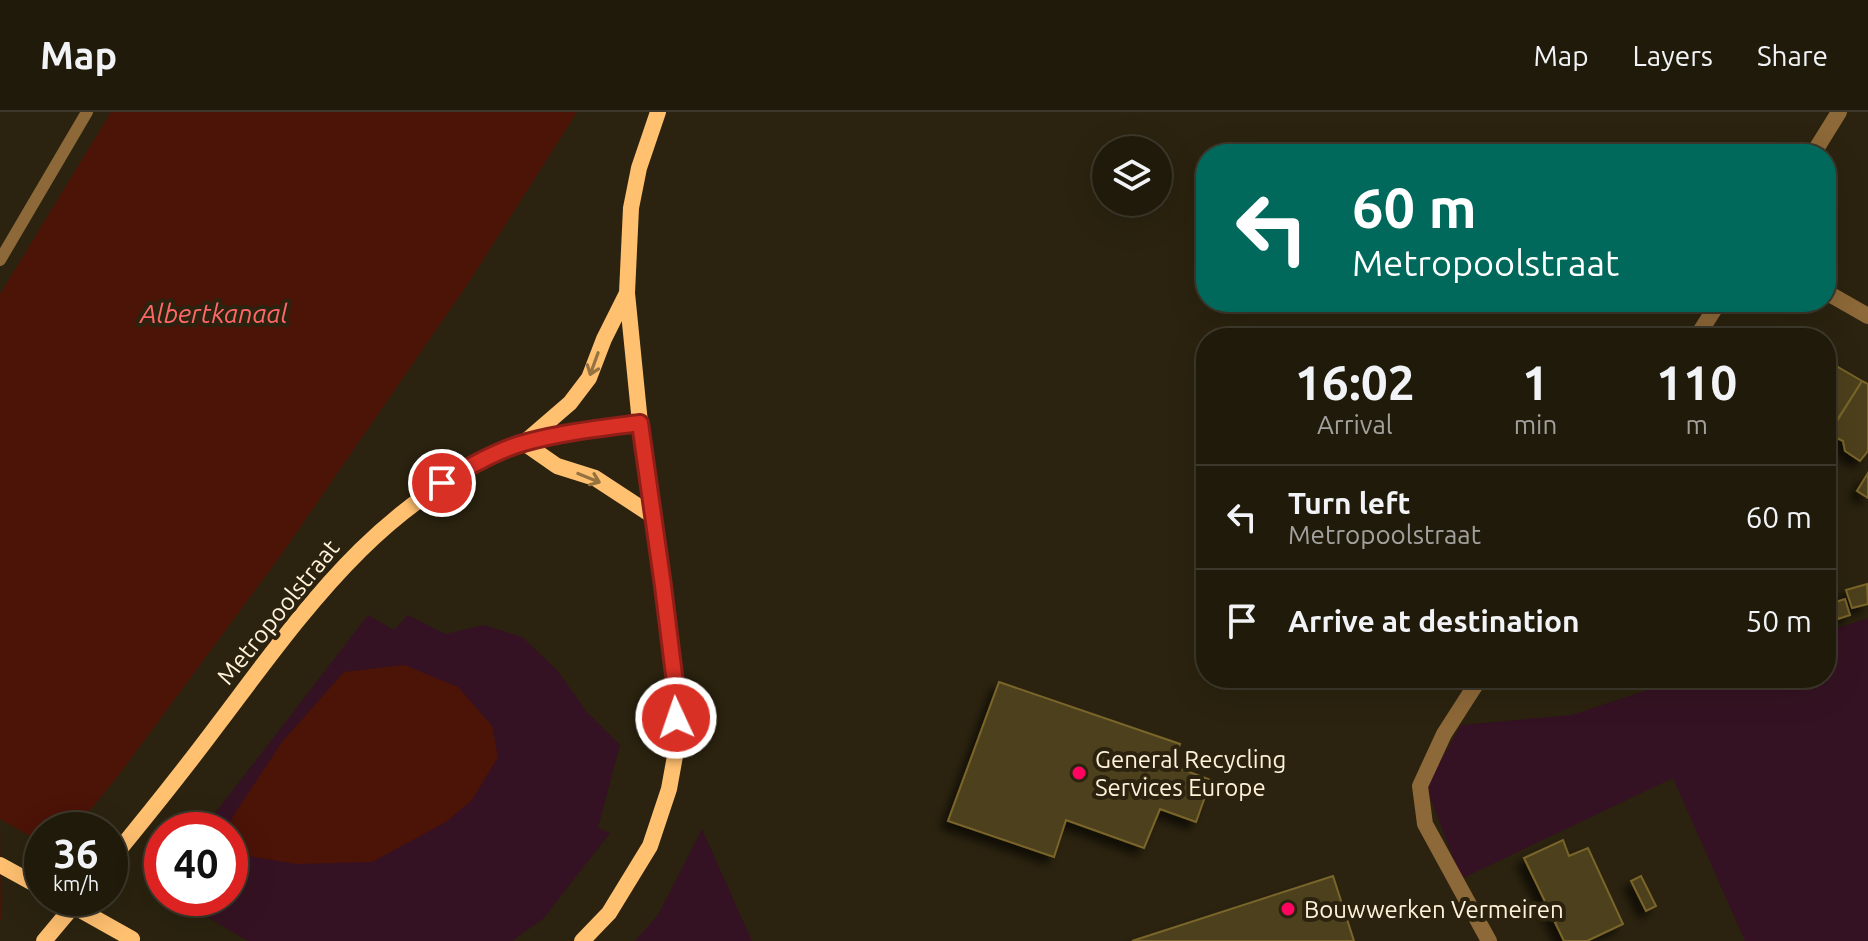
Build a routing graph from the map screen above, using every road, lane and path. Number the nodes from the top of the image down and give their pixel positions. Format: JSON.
{"nodes":[{"id":1,"x":87,"y":112,"type":"edge"},
{"id":2,"x":658,"y":112,"type":"edge"},
{"id":3,"x":1839,"y":112,"type":"edge"},
{"id":4,"x":1819,"y":144,"type":"edge"},
{"id":5,"x":0,"y":260,"type":"edge"},
{"id":6,"x":627,"y":293,"type":"junction"},
{"id":7,"x":1836,"y":298,"type":"edge"},
{"id":8,"x":1868,"y":316,"type":"edge"},
{"id":9,"x":640,"y":423,"type":"junction"},
{"id":10,"x":524,"y":443,"type":"junction"},
{"id":11,"x":653,"y":516,"type":"junction"},
{"id":12,"x":1474,"y":688,"type":"edge"},
{"id":13,"x":128,"y":839,"type":"edge"},
{"id":14,"x":0,"y":865,"type":"edge"},
{"id":15,"x":24,"y":878,"type":"edge"},
{"id":16,"x":65,"y":916,"type":"edge"},
{"id":17,"x":91,"y":916,"type":"edge"},
{"id":18,"x":134,"y":940,"type":"edge"},
{"id":19,"x":44,"y":941,"type":"edge"},
{"id":20,"x":582,"y":941,"type":"edge"},
{"id":21,"x":1489,"y":941,"type":"edge"}],
"edges":[{"from":1,"to":5,"type":"lane"},
{"from":2,"to":6,"type":"street"},
{"from":3,"to":4,"type":"street"},
{"from":6,"to":9,"type":"street"},
{"from":6,"to":10,"type":"street","one_way":true},
{"from":7,"to":8,"type":"street"},
{"from":9,"to":10,"type":"street","name":"Metropoolstraat"},
{"from":9,"to":11,"type":"street"},
{"from":10,"to":11,"type":"street","one_way":true},
{"from":10,"to":13,"type":"street","name":"Metropoolstraat"},
{"from":11,"to":20,"type":"street"},
{"from":12,"to":21,"type":"street"},
{"from":14,"to":15,"type":"street"},
{"from":16,"to":19,"type":"street"},
{"from":17,"to":18,"type":"street","bridge":true}]}
